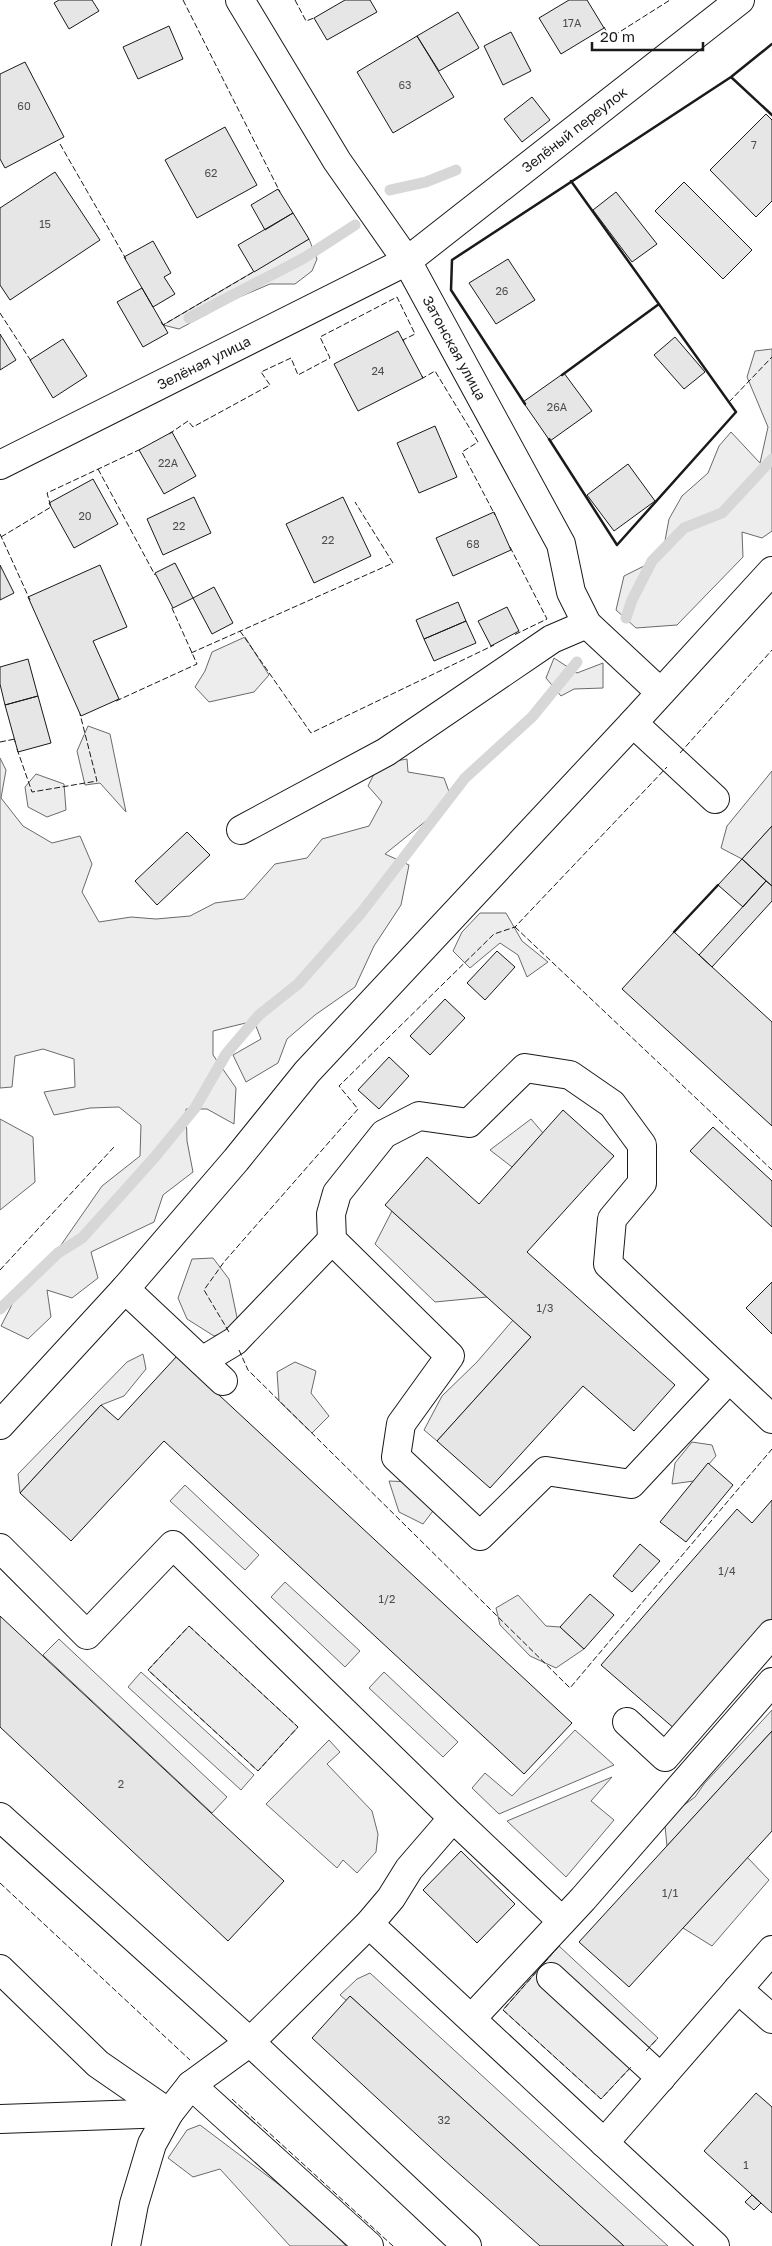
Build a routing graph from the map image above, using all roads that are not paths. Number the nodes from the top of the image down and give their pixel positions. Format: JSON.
{"nodes":[{"id":1,"x":240,"y":0,"type":"edge"},
{"id":2,"x":740,"y":0,"type":"edge"},
{"id":3,"x":407,"y":261,"type":"junction"},
{"id":4,"x":0,"y":465,"type":"edge"},
{"id":5,"x":772,"y":571,"type":"edge"},
{"id":6,"x":587,"y":624,"type":"junction"},
{"id":7,"x":660,"y":692,"type":"junction"},
{"id":8,"x":633,"y":723,"type":"junction"},
{"id":9,"x":715,"y":799,"type":"dead end"},
{"id":10,"x":241,"y":830,"type":"dead end"},
{"id":11,"x":332,"y":1240,"type":"junction"},
{"id":12,"x":125,"y":1289,"type":"junction"},
{"id":13,"x":202,"y":1361,"type":"junction"},
{"id":14,"x":729,"y":1379,"type":"junction"},
{"id":15,"x":223,"y":1380,"type":"dead end"},
{"id":16,"x":772,"y":1419,"type":"edge"},
{"id":17,"x":0,"y":1426,"type":"edge"},
{"id":18,"x":0,"y":1548,"type":"edge"},
{"id":19,"x":772,"y":1634,"type":"edge"},
{"id":20,"x":772,"y":1682,"type":"edge"},
{"id":21,"x":626,"y":1722,"type":"dead end"},
{"id":22,"x":0,"y":1817,"type":"edge"},
{"id":23,"x":453,"y":1818,"type":"junction"},
{"id":24,"x":562,"y":1921,"type":"junction"},
{"id":25,"x":369,"y":1924,"type":"junction"},
{"id":26,"x":772,"y":1950,"type":"edge"},
{"id":27,"x":0,"y":1969,"type":"edge"},
{"id":28,"x":551,"y":1977,"type":"dead end"},
{"id":29,"x":738,"y":1989,"type":"junction"},
{"id":30,"x":472,"y":2018,"type":"junction"},
{"id":31,"x":772,"y":2019,"type":"edge"},
{"id":32,"x":250,"y":2042,"type":"junction"},
{"id":33,"x":660,"y":2078,"type":"junction"},
{"id":34,"x":191,"y":2086,"type":"junction"},
{"id":35,"x":169,"y":2113,"type":"junction"},
{"id":36,"x":0,"y":2120,"type":"edge"},
{"id":37,"x":604,"y":2143,"type":"junction"},
{"id":38,"x":126,"y":2246,"type":"edge"},
{"id":39,"x":369,"y":2246,"type":"edge"},
{"id":40,"x":467,"y":2246,"type":"edge"},
{"id":41,"x":715,"y":2246,"type":"edge"}],
"edges":[{"from":1,"to":3,"type":"street","name":"Затонская улица"},
{"from":2,"to":3,"type":"street","name":"Зелёный переулок"},
{"from":3,"to":4,"type":"street","name":"Зелёная улица"},
{"from":3,"to":6,"type":"street","name":"Затонская улица"},
{"from":5,"to":7,"type":"street"},
{"from":6,"to":7,"type":"street","name":"Затонская улица"},
{"from":6,"to":10,"type":"street"},
{"from":7,"to":8,"type":"street"},
{"from":8,"to":9,"type":"street"},
{"from":8,"to":12,"type":"street"},
{"from":11,"to":13,"type":"street"},
{"from":11,"to":14,"type":"street"},
{"from":11,"to":14,"type":"street"},
{"from":12,"to":13,"type":"street"},
{"from":12,"to":17,"type":"street"},
{"from":13,"to":15,"type":"street"},
{"from":14,"to":16,"type":"street"},
{"from":18,"to":23,"type":"street"},
{"from":19,"to":21,"type":"street"},
{"from":20,"to":24,"type":"street"},
{"from":22,"to":32,"type":"street"},
{"from":23,"to":24,"type":"street"},
{"from":23,"to":25,"type":"street"},
{"from":24,"to":30,"type":"street"},
{"from":25,"to":30,"type":"street"},
{"from":25,"to":32,"type":"street"},
{"from":26,"to":29,"type":"street"},
{"from":27,"to":35,"type":"street"},
{"from":28,"to":33,"type":"street"},
{"from":29,"to":31,"type":"street"},
{"from":29,"to":33,"type":"street"},
{"from":30,"to":37,"type":"street"},
{"from":32,"to":34,"type":"street"},
{"from":32,"to":40,"type":"street"},
{"from":33,"to":37,"type":"street"},
{"from":34,"to":35,"type":"street"},
{"from":34,"to":39,"type":"street"},
{"from":35,"to":36,"type":"street"},
{"from":35,"to":38,"type":"street"},
{"from":37,"to":41,"type":"street"}]}
